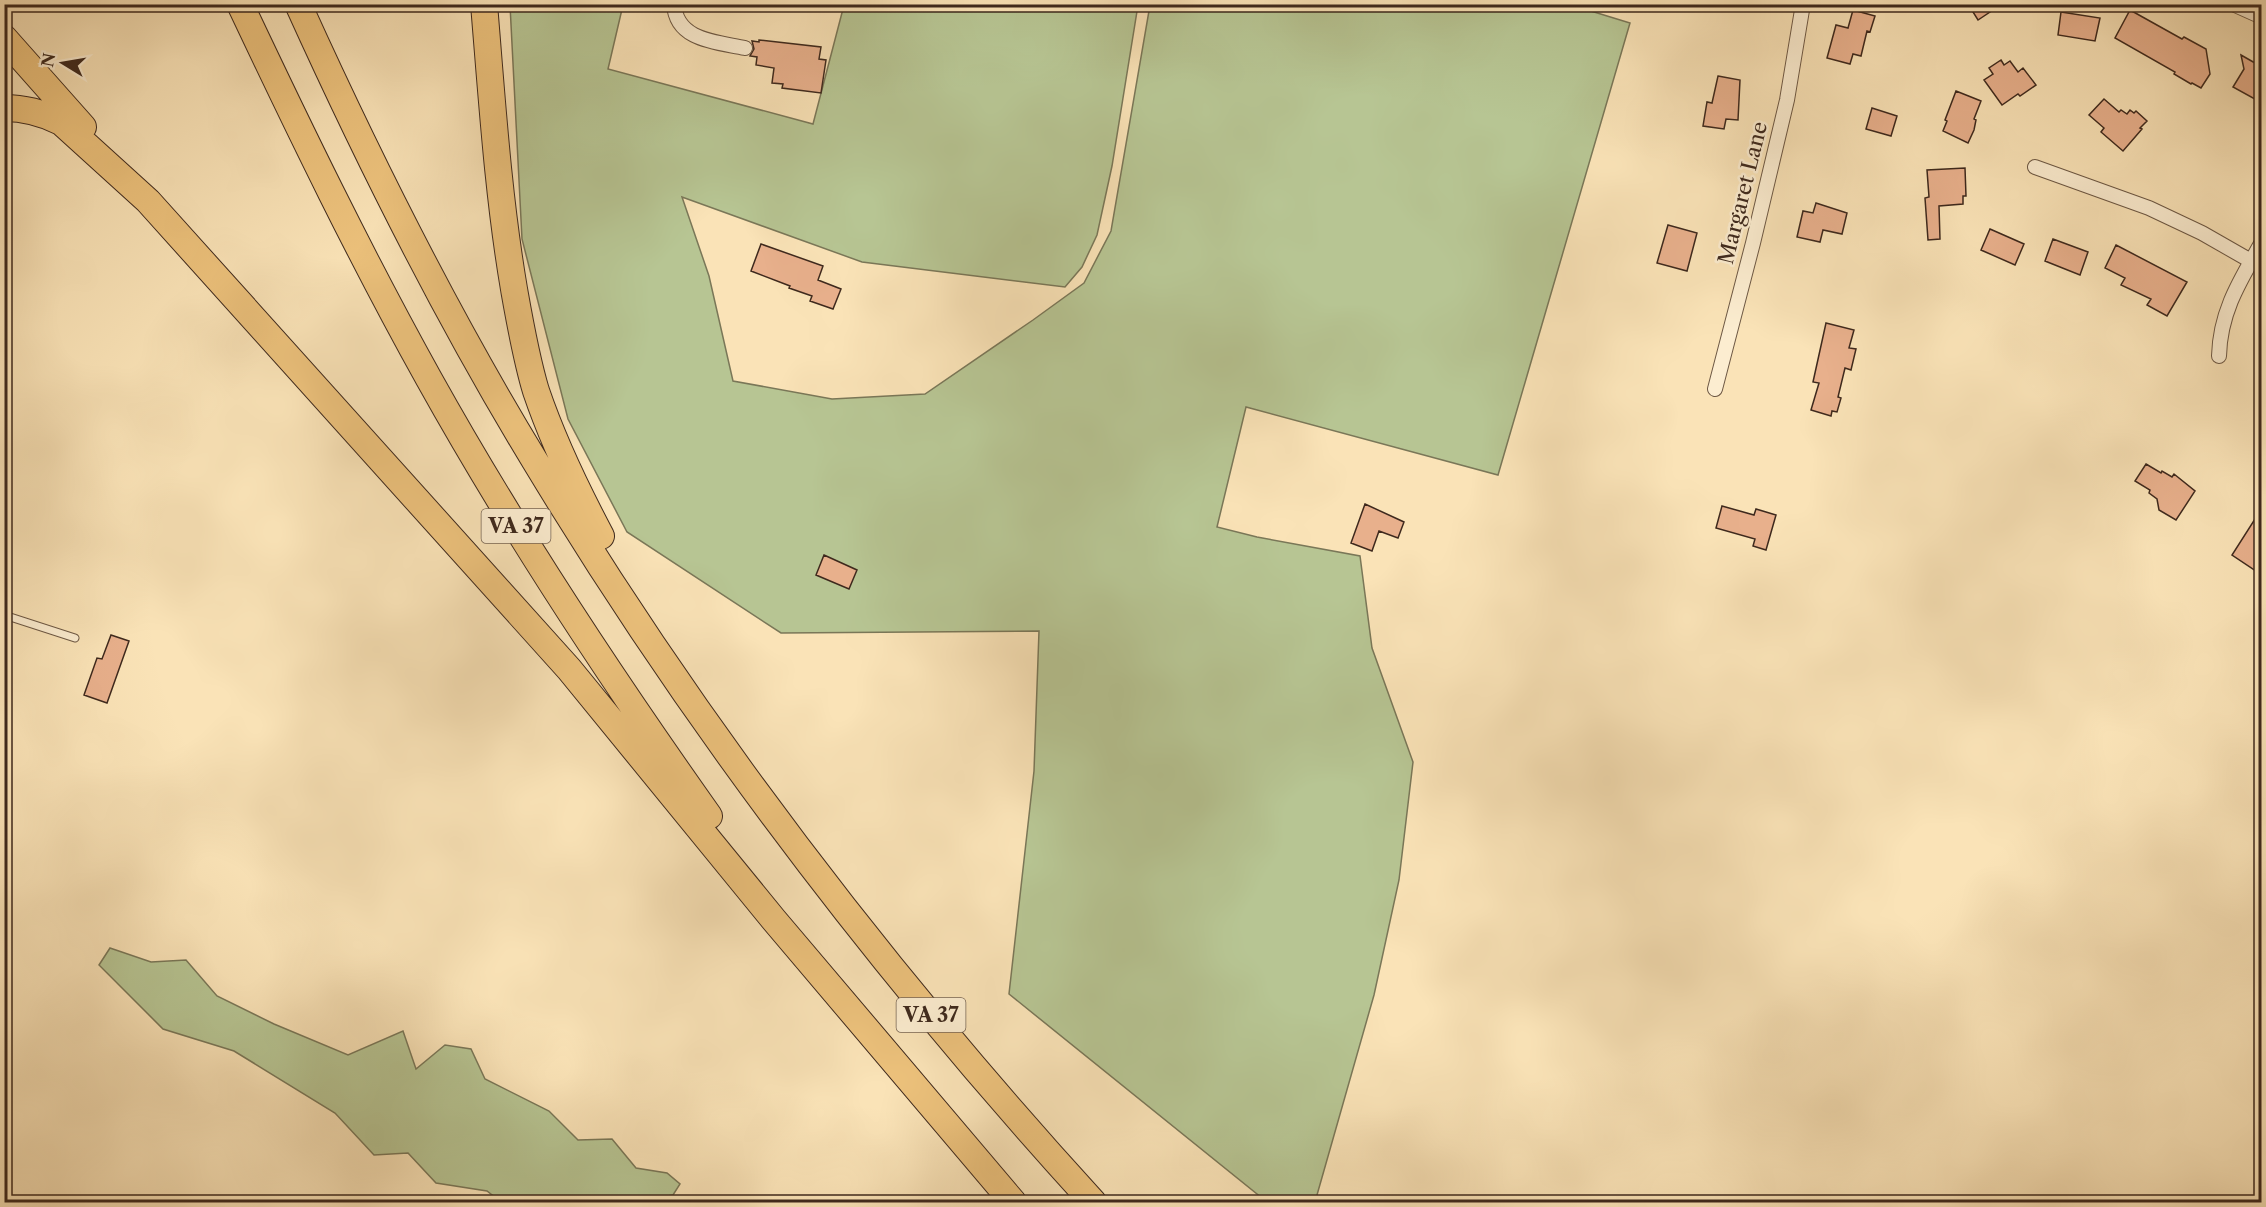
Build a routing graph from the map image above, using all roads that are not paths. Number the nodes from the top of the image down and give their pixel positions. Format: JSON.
{"nodes":[{"id":1,"x":240,"y":4,"type":"edge"},
{"id":2,"x":298,"y":4,"type":"edge"},
{"id":3,"x":484,"y":4,"type":"edge"},
{"id":4,"x":674,"y":4,"type":"edge"},
{"id":5,"x":1803,"y":4,"type":"edge"},
{"id":6,"x":2233,"y":4,"type":"edge"},
{"id":7,"x":2262,"y":17,"type":"edge"},
{"id":8,"x":4,"y":38,"type":"edge"},
{"id":9,"x":745,"y":48,"type":"dead end"},
{"id":10,"x":4,"y":108,"type":"edge"},
{"id":11,"x":2035,"y":167,"type":"dead end"},
{"id":12,"x":148,"y":201,"type":"junction"},
{"id":13,"x":2262,"y":242,"type":"edge"},
{"id":14,"x":2251,"y":261,"type":"junction"},
{"id":15,"x":2219,"y":356,"type":"dead end"},
{"id":16,"x":1715,"y":389,"type":"dead end"},
{"id":17,"x":4,"y":615,"type":"edge"},
{"id":18,"x":75,"y":638,"type":"dead end"},
{"id":19,"x":778,"y":822,"type":"junction"},
{"id":20,"x":854,"y":1011,"type":"junction"},
{"id":21,"x":1013,"y":1203,"type":"edge"},
{"id":22,"x":1093,"y":1203,"type":"edge"}],
"edges":[{"from":1,"to":20,"type":"highway","number":"VA 37"},
{"from":2,"to":19,"type":"highway","number":"VA 37"},
{"from":3,"to":19,"type":"highway"},
{"from":4,"to":9,"type":"street"},
{"from":5,"to":16,"type":"street","name":"Margaret Lane"},
{"from":6,"to":7,"type":"street"},
{"from":8,"to":12,"type":"highway"},
{"from":10,"to":12,"type":"highway"},
{"from":11,"to":14,"type":"street"},
{"from":12,"to":20,"type":"highway"},
{"from":13,"to":14,"type":"street"},
{"from":14,"to":15,"type":"street"},
{"from":17,"to":18,"type":"lane"},
{"from":19,"to":22,"type":"highway","number":"VA 37"},
{"from":20,"to":21,"type":"highway","number":"VA 37"}]}
